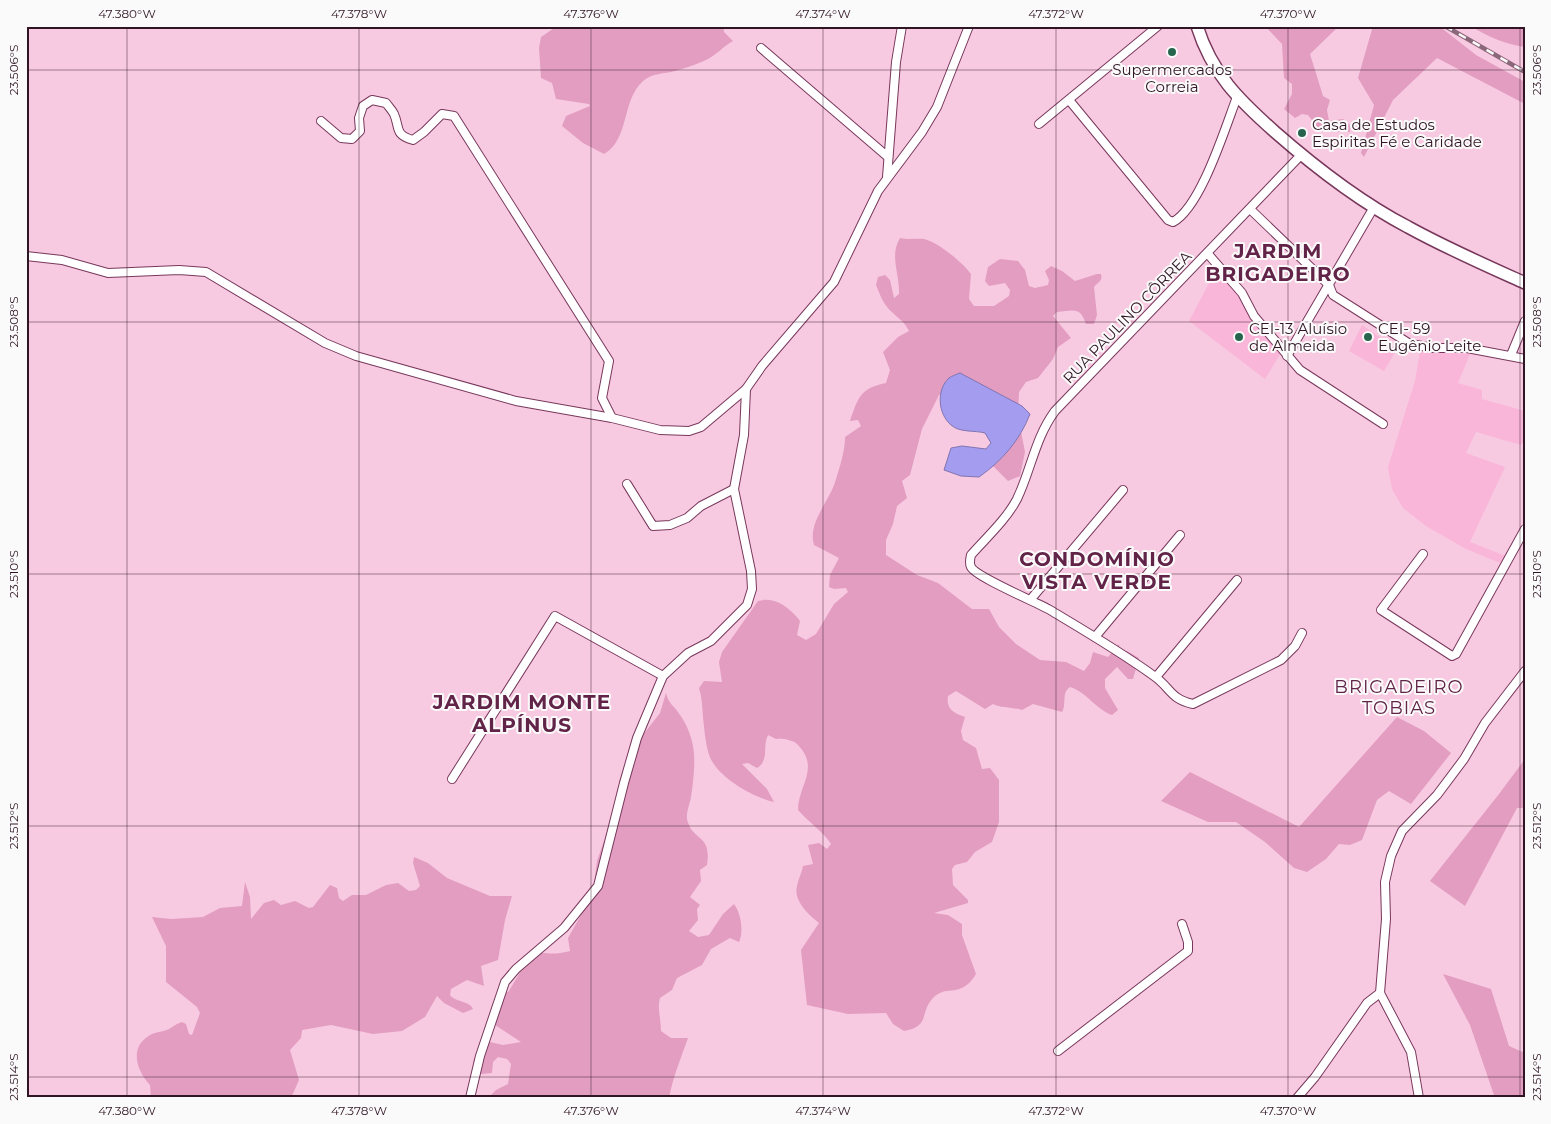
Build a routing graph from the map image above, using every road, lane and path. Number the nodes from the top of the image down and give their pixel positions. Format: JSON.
{"nodes":[{"id":1,"x":902,"y":26,"type":"edge"},
{"id":2,"x":969,"y":26,"type":"edge"},
{"id":3,"x":1158,"y":26,"type":"edge"},
{"id":4,"x":1197,"y":26,"type":"edge"},
{"id":5,"x":761,"y":48,"type":"dead end"},
{"id":6,"x":1237,"y":97,"type":"junction"},
{"id":7,"x":1069,"y":100,"type":"junction"},
{"id":8,"x":321,"y":122,"type":"dead end"},
{"id":9,"x":1039,"y":124,"type":"dead end"},
{"id":10,"x":1301,"y":155,"type":"junction"},
{"id":11,"x":888,"y":157,"type":"junction"},
{"id":12,"x":887,"y":177,"type":"junction"},
{"id":13,"x":1374,"y":207,"type":"junction"},
{"id":14,"x":1250,"y":209,"type":"junction"},
{"id":15,"x":1208,"y":254,"type":"junction"},
{"id":16,"x":26,"y":256,"type":"edge"},
{"id":17,"x":1525,"y":283,"type":"edge"},
{"id":18,"x":1329,"y":284,"type":"junction"},
{"id":19,"x":1525,"y":321,"type":"edge"},
{"id":20,"x":1512,"y":355,"type":"junction"},
{"id":21,"x":1287,"y":356,"type":"junction"},
{"id":22,"x":1525,"y":359,"type":"edge"},
{"id":23,"x":746,"y":389,"type":"junction"},
{"id":24,"x":612,"y":418,"type":"junction"},
{"id":25,"x":1383,"y":424,"type":"dead end"},
{"id":26,"x":626,"y":484,"type":"dead end"},
{"id":27,"x":734,"y":489,"type":"junction"},
{"id":28,"x":1123,"y":490,"type":"dead end"},
{"id":29,"x":1525,"y":529,"type":"edge"},
{"id":30,"x":1180,"y":535,"type":"dead end"},
{"id":31,"x":1423,"y":554,"type":"dead end"},
{"id":32,"x":1237,"y":580,"type":"dead end"},
{"id":33,"x":1030,"y":599,"type":"junction"},
{"id":34,"x":1302,"y":633,"type":"dead end"},
{"id":35,"x":1094,"y":637,"type":"junction"},
{"id":36,"x":1525,"y":671,"type":"edge"},
{"id":37,"x":663,"y":676,"type":"junction"},
{"id":38,"x":1156,"y":677,"type":"junction"},
{"id":39,"x":452,"y":779,"type":"dead end"},
{"id":40,"x":1182,"y":924,"type":"dead end"},
{"id":41,"x":1380,"y":993,"type":"junction"},
{"id":42,"x":1058,"y":1051,"type":"dead end"},
{"id":43,"x":470,"y":1098,"type":"edge"},
{"id":44,"x":1297,"y":1098,"type":"edge"},
{"id":45,"x":1419,"y":1098,"type":"edge"}],
"edges":[{"from":1,"to":11,"type":"street"},
{"from":2,"to":12,"type":"street"},
{"from":3,"to":7,"type":"street"},
{"from":4,"to":6,"type":"main road"},
{"from":5,"to":11,"type":"street"},
{"from":6,"to":7,"type":"street"},
{"from":6,"to":10,"type":"main road"},
{"from":7,"to":9,"type":"street"},
{"from":8,"to":24,"type":"street"},
{"from":10,"to":13,"type":"main road"},
{"from":10,"to":14,"type":"street","name":"RUA PAULINO CÔRREA"},
{"from":11,"to":12,"type":"street"},
{"from":12,"to":23,"type":"street"},
{"from":13,"to":17,"type":"main road"},
{"from":13,"to":18,"type":"street"},
{"from":14,"to":15,"type":"street","name":"RUA PAULINO CÔRREA"},
{"from":14,"to":18,"type":"street"},
{"from":15,"to":21,"type":"street"},
{"from":15,"to":33,"type":"street","name":"RUA PAULINO CÔRREA"},
{"from":16,"to":24,"type":"street"},
{"from":18,"to":20,"type":"street"},
{"from":18,"to":21,"type":"street"},
{"from":19,"to":20,"type":"street"},
{"from":20,"to":22,"type":"street"},
{"from":21,"to":25,"type":"street"},
{"from":23,"to":24,"type":"street"},
{"from":23,"to":27,"type":"street"},
{"from":26,"to":27,"type":"street"},
{"from":27,"to":37,"type":"street"},
{"from":28,"to":33,"type":"street"},
{"from":29,"to":31,"type":"street"},
{"from":30,"to":35,"type":"street"},
{"from":32,"to":38,"type":"street"},
{"from":33,"to":35,"type":"street","name":"RUA PAULINO CÔRREA"},
{"from":34,"to":38,"type":"street","name":"RUA PAULINO CÔRREA"},
{"from":35,"to":38,"type":"street","name":"RUA PAULINO CÔRREA"},
{"from":36,"to":41,"type":"street"},
{"from":37,"to":39,"type":"street"},
{"from":37,"to":43,"type":"street"},
{"from":40,"to":42,"type":"street"},
{"from":41,"to":44,"type":"street"},
{"from":41,"to":45,"type":"street"}]}
